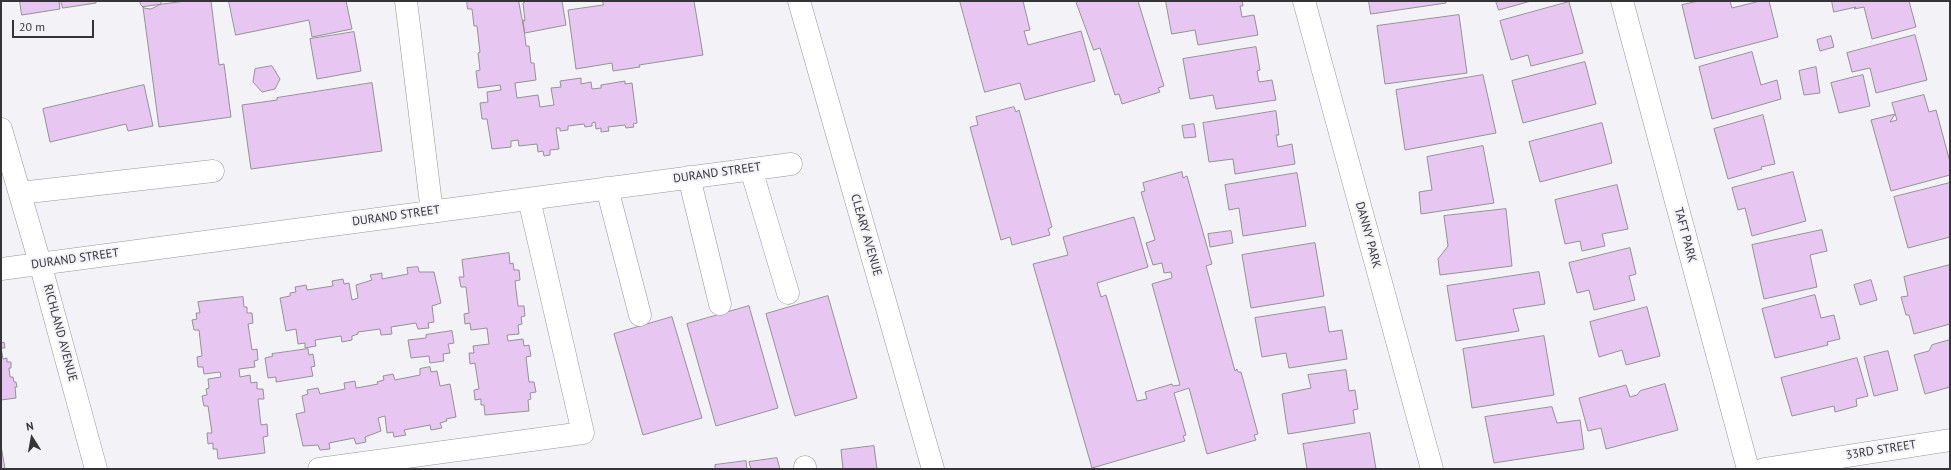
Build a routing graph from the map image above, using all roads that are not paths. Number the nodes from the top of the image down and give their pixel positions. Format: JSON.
{"nodes":[{"id":1,"x":406,"y":1,"type":"edge"},
{"id":2,"x":799,"y":1,"type":"edge"},
{"id":3,"x":1304,"y":1,"type":"edge"},
{"id":4,"x":1622,"y":1,"type":"edge"},
{"id":5,"x":1,"y":129,"type":"edge"},
{"id":6,"x":791,"y":164,"type":"dead end"},
{"id":7,"x":751,"y":169,"type":"junction"},
{"id":8,"x":213,"y":171,"type":"dead end"},
{"id":9,"x":689,"y":177,"type":"junction"},
{"id":10,"x":607,"y":188,"type":"junction"},
{"id":11,"x":20,"y":193,"type":"junction"},
{"id":12,"x":529,"y":199,"type":"junction"},
{"id":13,"x":432,"y":212,"type":"junction"},
{"id":14,"x":40,"y":263,"type":"junction"},
{"id":15,"x":1,"y":269,"type":"edge"},
{"id":16,"x":788,"y":293,"type":"dead end"},
{"id":17,"x":720,"y":304,"type":"dead end"},
{"id":18,"x":640,"y":315,"type":"dead end"},
{"id":19,"x":1950,"y":440,"type":"edge"},
{"id":20,"x":96,"y":469,"type":"edge"},
{"id":21,"x":319,"y":469,"type":"edge"},
{"id":22,"x":933,"y":469,"type":"edge"},
{"id":23,"x":1432,"y":469,"type":"edge"},
{"id":24,"x":1748,"y":469,"type":"edge"},
{"id":25,"x":1764,"y":469,"type":"edge"}],
"edges":[{"from":1,"to":13,"type":"street"},
{"from":2,"to":22,"type":"street","name":"CLEARY AVENUE"},
{"from":3,"to":23,"type":"street","name":"DANNY PARK"},
{"from":4,"to":24,"type":"street","name":"TAFT PARK"},
{"from":5,"to":11,"type":"street","name":"RICHLAND AVENUE"},
{"from":6,"to":7,"type":"street","name":"DURAND STREET"},
{"from":7,"to":9,"type":"street","name":"DURAND STREET"},
{"from":7,"to":16,"type":"street"},
{"from":8,"to":11,"type":"street"},
{"from":9,"to":10,"type":"street","name":"DURAND STREET"},
{"from":9,"to":17,"type":"street"},
{"from":10,"to":12,"type":"street","name":"DURAND STREET"},
{"from":10,"to":18,"type":"street"},
{"from":11,"to":14,"type":"street","name":"RICHLAND AVENUE"},
{"from":12,"to":13,"type":"street","name":"DURAND STREET"},
{"from":12,"to":21,"type":"street"},
{"from":13,"to":14,"type":"street","name":"DURAND STREET"},
{"from":14,"to":15,"type":"street","name":"DURAND STREET"},
{"from":14,"to":20,"type":"street","name":"RICHLAND AVENUE"},
{"from":19,"to":25,"type":"street","name":"33RD STREET"}]}
